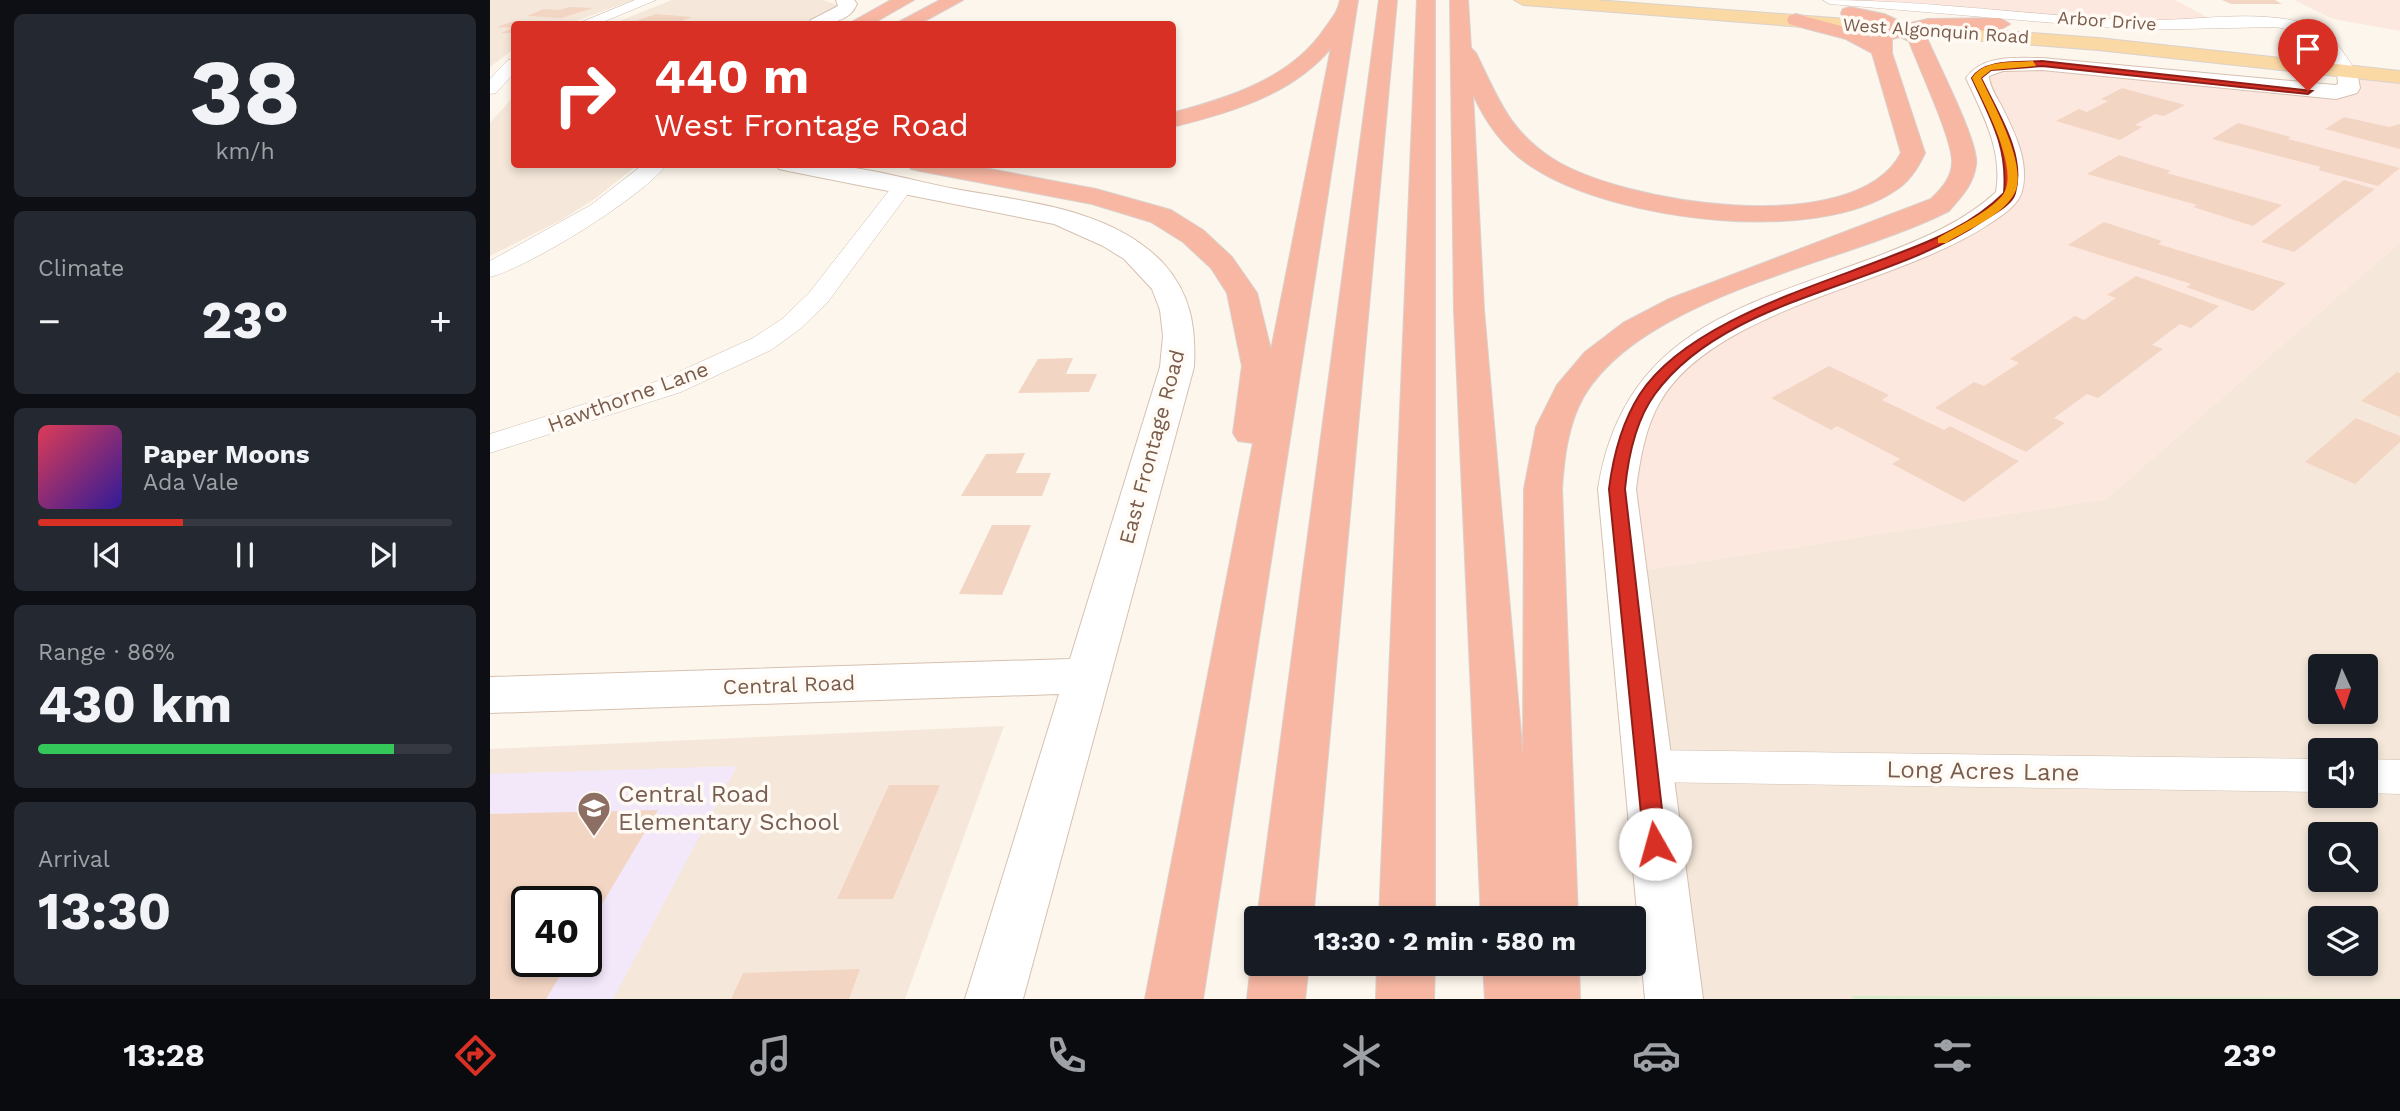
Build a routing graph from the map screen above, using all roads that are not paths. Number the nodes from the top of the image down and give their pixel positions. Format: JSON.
{"nodes":[{"id":1,"x":649,"y":0,"type":"edge"},
{"id":2,"x":845,"y":0,"type":"edge"},
{"id":3,"x":905,"y":0,"type":"edge"},
{"id":4,"x":938,"y":0,"type":"edge"},
{"id":5,"x":954,"y":0,"type":"edge"},
{"id":6,"x":1523,"y":0,"type":"edge"},
{"id":7,"x":1662,"y":0,"type":"edge"},
{"id":8,"x":1830,"y":0,"type":"edge"},
{"id":9,"x":1348,"y":5,"type":"edge"},
{"id":10,"x":1387,"y":6,"type":"edge"},
{"id":11,"x":2186,"y":6,"type":"dead end"},
{"id":12,"x":1850,"y":13,"type":"junction"},
{"id":13,"x":1446,"y":15,"type":"edge"},
{"id":14,"x":1796,"y":20,"type":"junction"},
{"id":15,"x":592,"y":21,"type":"edge"},
{"id":16,"x":824,"y":21,"type":"edge"},
{"id":17,"x":864,"y":21,"type":"edge"},
{"id":18,"x":902,"y":21,"type":"edge"},
{"id":19,"x":911,"y":21,"type":"edge"},
{"id":20,"x":2216,"y":22,"type":"junction"},
{"id":21,"x":1903,"y":28,"type":"junction"},
{"id":22,"x":2008,"y":31,"type":"junction"},
{"id":23,"x":1882,"y":53,"type":"junction"},
{"id":24,"x":2344,"y":64,"type":"junction"},
{"id":25,"x":2400,"y":64,"type":"edge"},
{"id":26,"x":511,"y":67,"type":"edge"},
{"id":27,"x":1934,"y":76,"type":"junction"},
{"id":28,"x":2400,"y":77,"type":"edge"},
{"id":29,"x":490,"y":89,"type":"edge"},
{"id":30,"x":1176,"y":119,"type":"edge"},
{"id":31,"x":652,"y":168,"type":"edge"},
{"id":32,"x":829,"y":168,"type":"edge"},
{"id":33,"x":911,"y":176,"type":"edge"},
{"id":34,"x":490,"y":270,"type":"edge"},
{"id":35,"x":490,"y":444,"type":"edge"},
{"id":36,"x":1237,"y":641,"type":"junction"},
{"id":37,"x":1088,"y":676,"type":"junction"},
{"id":38,"x":490,"y":695,"type":"edge"},
{"id":39,"x":1646,"y":766,"type":"junction"},
{"id":40,"x":2308,"y":776,"type":"edge"},
{"id":41,"x":2378,"y":776,"type":"edge"},
{"id":42,"x":2400,"y":777,"type":"edge"},
{"id":43,"x":1286,"y":906,"type":"edge"},
{"id":44,"x":1408,"y":906,"type":"edge"},
{"id":45,"x":1508,"y":906,"type":"edge"},
{"id":46,"x":1550,"y":906,"type":"edge"},
{"id":47,"x":1279,"y":976,"type":"edge"},
{"id":48,"x":1406,"y":976,"type":"edge"},
{"id":49,"x":1513,"y":976,"type":"edge"},
{"id":50,"x":1550,"y":976,"type":"edge"},
{"id":51,"x":994,"y":999,"type":"edge"},
{"id":52,"x":1174,"y":999,"type":"edge"},
{"id":53,"x":1276,"y":999,"type":"edge"},
{"id":54,"x":1405,"y":999,"type":"edge"},
{"id":55,"x":1514,"y":999,"type":"edge"},
{"id":56,"x":1551,"y":999,"type":"edge"},
{"id":57,"x":1674,"y":999,"type":"edge"}],
"edges":[{"from":1,"to":15,"type":"street"},
{"from":2,"to":16,"type":"street"},
{"from":3,"to":17,"type":"highway"},
{"from":4,"to":18,"type":"highway"},
{"from":5,"to":19,"type":"highway"},
{"from":6,"to":14,"type":"main road","name":"West Algonquin Road"},
{"from":7,"to":12,"type":"main road","name":"West Algonquin Road"},
{"from":8,"to":20,"type":"street","name":"Arbor Drive"},
{"from":9,"to":30,"type":"highway"},
{"from":9,"to":36,"type":"highway"},
{"from":10,"to":43,"type":"highway"},
{"from":11,"to":20,"type":"street","name":"Arbor Drive"},
{"from":12,"to":21,"type":"highway"},
{"from":12,"to":22,"type":"main road","name":"West Algonquin Road"},
{"from":13,"to":23,"type":"highway"},
{"from":13,"to":44,"type":"highway"},
{"from":13,"to":45,"type":"highway"},
{"from":14,"to":21,"type":"main road","name":"West Algonquin Road"},
{"from":14,"to":23,"type":"highway"},
{"from":20,"to":24,"type":"street","name":"Arbor Drive"},
{"from":21,"to":22,"type":"main road","name":"West Algonquin Road"},
{"from":21,"to":23,"type":"highway"},
{"from":21,"to":27,"type":"highway"},
{"from":22,"to":24,"type":"main road","name":"West Algonquin Road"},
{"from":22,"to":27,"type":"highway"},
{"from":24,"to":25,"type":"main road"},
{"from":24,"to":28,"type":"main road"},
{"from":24,"to":39,"type":"street"},
{"from":26,"to":29,"type":"street"},
{"from":27,"to":46,"type":"highway"},
{"from":31,"to":34,"type":"street"},
{"from":32,"to":33,"type":"street","name":"East Frontage Road"},
{"from":33,"to":35,"type":"street","name":"Hawthorne Lane"},
{"from":33,"to":36,"type":"highway"},
{"from":33,"to":37,"type":"street","name":"East Frontage Road"},
{"from":36,"to":52,"type":"highway"},
{"from":37,"to":38,"type":"street","name":"Central Road"},
{"from":37,"to":51,"type":"street","name":"East Frontage Road"},
{"from":39,"to":40,"type":"street","name":"Long Acres Lane"},
{"from":39,"to":57,"type":"street"},
{"from":41,"to":42,"type":"street"},
{"from":47,"to":53,"type":"highway"},
{"from":48,"to":54,"type":"highway"},
{"from":49,"to":55,"type":"highway"},
{"from":50,"to":56,"type":"highway"}]}
